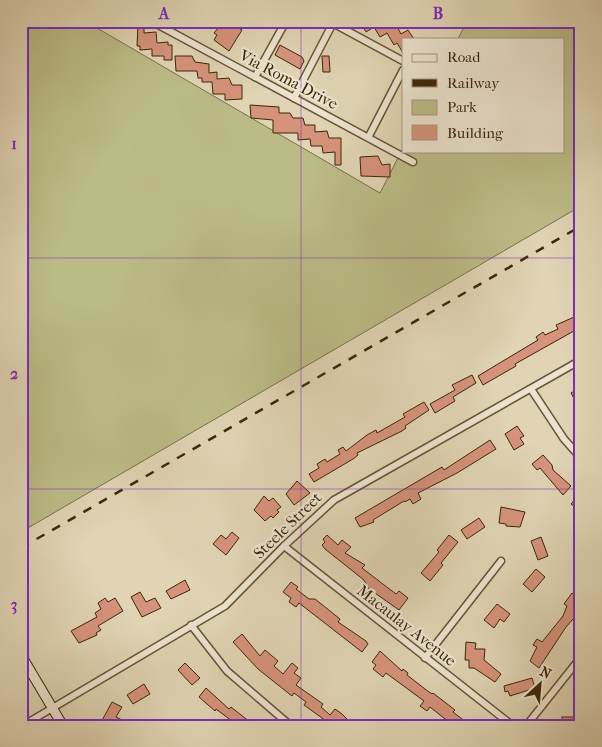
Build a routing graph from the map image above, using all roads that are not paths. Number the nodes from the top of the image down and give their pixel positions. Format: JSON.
{"nodes":[{"id":1,"x":151,"y":21,"type":"edge"},
{"id":2,"x":286,"y":21,"type":"edge"},
{"id":3,"x":331,"y":22,"type":"edge"},
{"id":4,"x":402,"y":60,"type":"edge"},
{"id":5,"x":402,"y":72,"type":"edge"},
{"id":6,"x":255,"y":77,"type":"junction"},
{"id":7,"x":294,"y":98,"type":"junction"},
{"id":8,"x":368,"y":136,"type":"junction"},
{"id":9,"x":413,"y":162,"type":"dead end"},
{"id":10,"x":581,"y":360,"type":"edge"},
{"id":11,"x":531,"y":389,"type":"junction"},
{"id":12,"x":581,"y":458,"type":"edge"},
{"id":13,"x":284,"y":546,"type":"junction"},
{"id":14,"x":501,"y":561,"type":"dead end"},
{"id":15,"x":192,"y":625,"type":"junction"},
{"id":16,"x":21,"y":655,"type":"edge"},
{"id":17,"x":581,"y":657,"type":"edge"},
{"id":18,"x":425,"y":658,"type":"junction"},
{"id":19,"x":52,"y":708,"type":"junction"},
{"id":20,"x":22,"y":726,"type":"edge"},
{"id":21,"x":63,"y":726,"type":"edge"},
{"id":22,"x":291,"y":726,"type":"edge"},
{"id":23,"x":513,"y":726,"type":"edge"},
{"id":24,"x":526,"y":726,"type":"edge"}],
"edges":[{"from":1,"to":6,"type":"street","name":"Via Roma Drive"},
{"from":2,"to":6,"type":"street"},
{"from":3,"to":4,"type":"street"},
{"from":3,"to":7,"type":"street"},
{"from":5,"to":8,"type":"street"},
{"from":6,"to":7,"type":"street","name":"Via Roma Drive"},
{"from":7,"to":8,"type":"street","name":"Via Roma Drive"},
{"from":8,"to":9,"type":"street","name":"Via Roma Drive"},
{"from":10,"to":11,"type":"street","name":"Steele Street"},
{"from":11,"to":12,"type":"street"},
{"from":11,"to":13,"type":"street","name":"Steele Street"},
{"from":13,"to":15,"type":"street","name":"Steele Street"},
{"from":13,"to":18,"type":"street","name":"Macaulay Avenue"},
{"from":14,"to":18,"type":"street"},
{"from":15,"to":19,"type":"street","name":"Steele Street"},
{"from":15,"to":22,"type":"street"},
{"from":16,"to":19,"type":"main road"},
{"from":17,"to":24,"type":"street"},
{"from":18,"to":23,"type":"street","name":"Macaulay Avenue"},
{"from":19,"to":20,"type":"street","name":"Steele Street"},
{"from":19,"to":21,"type":"main road"}]}
